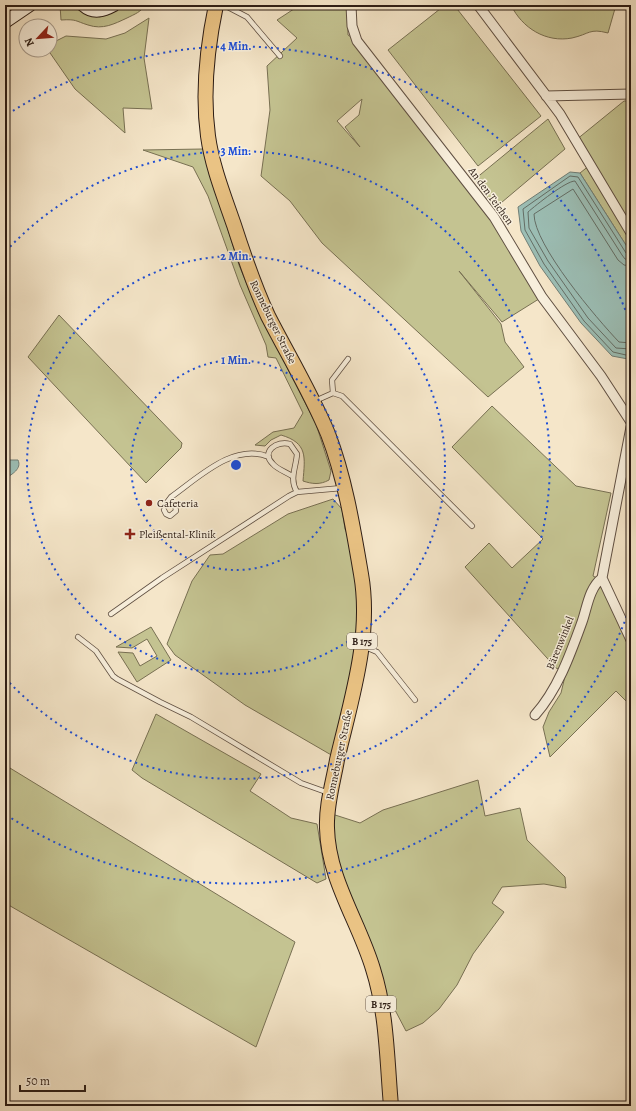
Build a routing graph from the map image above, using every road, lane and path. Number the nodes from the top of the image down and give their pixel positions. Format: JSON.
{"nodes":[{"id":1,"x":30,"y":5,"type":"edge"},
{"id":2,"x":83,"y":5,"type":"edge"},
{"id":3,"x":114,"y":5,"type":"edge"},
{"id":4,"x":216,"y":5,"type":"edge"},
{"id":5,"x":224,"y":5,"type":"edge"},
{"id":6,"x":351,"y":5,"type":"edge"},
{"id":7,"x":478,"y":5,"type":"edge"},
{"id":8,"x":5,"y":22,"type":"edge"},
{"id":9,"x":280,"y":56,"type":"dead end"},
{"id":10,"x":631,"y":94,"type":"edge"},
{"id":11,"x":546,"y":96,"type":"junction"},
{"id":12,"x":631,"y":233,"type":"edge"},
{"id":13,"x":348,"y":359,"type":"dead end"},
{"id":14,"x":333,"y":393,"type":"junction"},
{"id":15,"x":313,"y":402,"type":"junction"},
{"id":16,"x":631,"y":422,"type":"edge"},
{"id":17,"x":631,"y":433,"type":"edge"},
{"id":18,"x":269,"y":457,"type":"junction"},
{"id":19,"x":292,"y":476,"type":"junction"},
{"id":20,"x":343,"y":488,"type":"junction"},
{"id":21,"x":297,"y":492,"type":"junction"},
{"id":22,"x":169,"y":500,"type":"junction"},
{"id":23,"x":472,"y":526,"type":"dead end"},
{"id":24,"x":602,"y":578,"type":"junction"},
{"id":25,"x":111,"y":614,"type":"dead end"},
{"id":26,"x":78,"y":637,"type":"dead end"},
{"id":27,"x":631,"y":640,"type":"edge"},
{"id":28,"x":362,"y":646,"type":"junction"},
{"id":29,"x":415,"y":700,"type":"dead end"},
{"id":30,"x":535,"y":715,"type":"dead end"},
{"id":31,"x":330,"y":793,"type":"junction"},
{"id":32,"x":391,"y":1106,"type":"edge"}],
"edges":[{"from":1,"to":8,"type":"main road"},
{"from":2,"to":3,"type":"main road"},
{"from":4,"to":15,"type":"main road","name":"Ronneburger Straße","number":"B 175"},
{"from":5,"to":9,"type":"lane"},
{"from":6,"to":16,"type":"street","name":"An den Teichen"},
{"from":7,"to":11,"type":"street"},
{"from":10,"to":11,"type":"street"},
{"from":11,"to":12,"type":"street"},
{"from":13,"to":14,"type":"lane"},
{"from":14,"to":15,"type":"lane"},
{"from":14,"to":23,"type":"lane"},
{"from":15,"to":20,"type":"main road","name":"Ronneburger Straße","number":"B 175"},
{"from":17,"to":24,"type":"street","name":"Bärenwinkel"},
{"from":18,"to":19,"type":"lane"},
{"from":18,"to":19,"type":"lane"},
{"from":18,"to":22,"type":"lane"},
{"from":19,"to":21,"type":"lane"},
{"from":20,"to":21,"type":"lane"},
{"from":20,"to":28,"type":"main road","name":"Ronneburger Straße","number":"B 175"},
{"from":21,"to":25,"type":"lane"},
{"from":22,"to":22,"type":"lane"},
{"from":24,"to":27,"type":"street"},
{"from":24,"to":30,"type":"street","name":"Bärenwinkel"},
{"from":26,"to":31,"type":"lane"},
{"from":28,"to":29,"type":"lane"},
{"from":28,"to":31,"type":"main road","name":"Ronneburger Straße","number":"B 175"},
{"from":31,"to":32,"type":"main road","name":"Ronneburger Straße","number":"B 175"}]}
